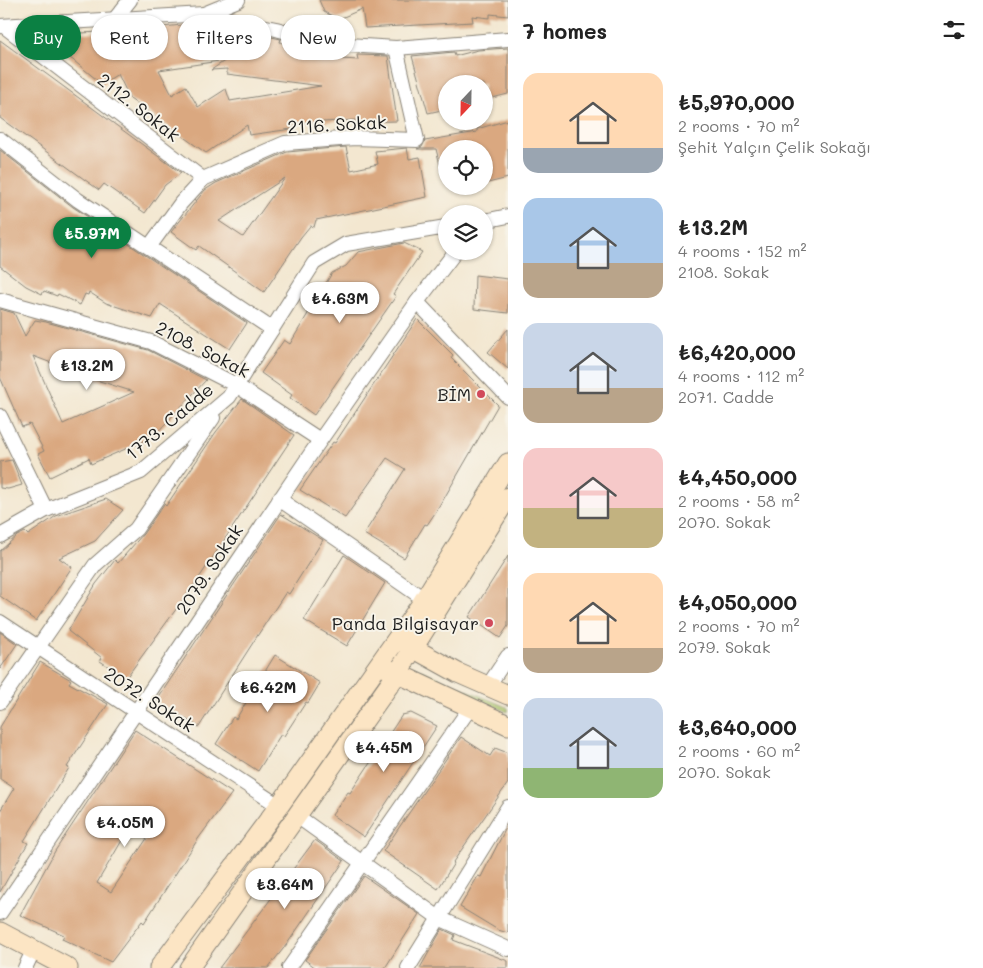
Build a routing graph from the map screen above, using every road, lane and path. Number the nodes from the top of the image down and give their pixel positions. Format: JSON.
{"nodes":[{"id":1,"x":130,"y":0,"type":"edge"},
{"id":2,"x":238,"y":0,"type":"edge"},
{"id":3,"x":204,"y":14,"type":"junction"},
{"id":4,"x":118,"y":15,"type":"edge"},
{"id":5,"x":168,"y":16,"type":"edge"},
{"id":6,"x":91,"y":21,"type":"edge"},
{"id":7,"x":3,"y":26,"type":"edge"},
{"id":8,"x":508,"y":39,"type":"edge"},
{"id":9,"x":396,"y":48,"type":"junction"},
{"id":10,"x":0,"y":139,"type":"edge"},
{"id":11,"x":203,"y":179,"type":"junction"},
{"id":12,"x":508,"y":216,"type":"edge"},
{"id":13,"x":493,"y":219,"type":"edge"},
{"id":14,"x":438,"y":228,"type":"edge"},
{"id":15,"x":149,"y":247,"type":"junction"},
{"id":16,"x":449,"y":260,"type":"edge"},
{"id":17,"x":0,"y":300,"type":"edge"},
{"id":18,"x":417,"y":302,"type":"junction"},
{"id":19,"x":272,"y":329,"type":"junction"},
{"id":20,"x":232,"y":391,"type":"junction"},
{"id":21,"x":508,"y":397,"type":"edge"},
{"id":22,"x":0,"y":416,"type":"edge"},
{"id":23,"x":320,"y":440,"type":"junction"},
{"id":24,"x":508,"y":463,"type":"edge"},
{"id":25,"x":508,"y":497,"type":"edge"},
{"id":26,"x":279,"y":499,"type":"junction"},
{"id":27,"x":46,"y":510,"type":"junction"},
{"id":28,"x":3,"y":531,"type":"edge"},
{"id":29,"x":424,"y":599,"type":"junction"},
{"id":30,"x":0,"y":622,"type":"edge"},
{"id":31,"x":396,"y":638,"type":"junction"},
{"id":32,"x":38,"y":648,"type":"junction"},
{"id":33,"x":413,"y":649,"type":"junction"},
{"id":34,"x":508,"y":656,"type":"edge"},
{"id":35,"x":378,"y":664,"type":"junction"},
{"id":36,"x":397,"y":674,"type":"junction"},
{"id":37,"x":488,"y":686,"type":"junction"},
{"id":38,"x":508,"y":695,"type":"edge"},
{"id":39,"x":0,"y":702,"type":"edge"},
{"id":40,"x":470,"y":708,"type":"junction"},
{"id":41,"x":135,"y":712,"type":"junction"},
{"id":42,"x":508,"y":724,"type":"edge"},
{"id":43,"x":279,"y":806,"type":"junction"},
{"id":44,"x":508,"y":807,"type":"edge"},
{"id":45,"x":297,"y":816,"type":"junction"},
{"id":46,"x":362,"y":863,"type":"junction"},
{"id":47,"x":0,"y":913,"type":"edge"},
{"id":48,"x":439,"y":918,"type":"junction"},
{"id":49,"x":0,"y":932,"type":"edge"},
{"id":50,"x":508,"y":949,"type":"edge"},
{"id":51,"x":33,"y":951,"type":"junction"},
{"id":52,"x":25,"y":968,"type":"edge"},
{"id":53,"x":68,"y":968,"type":"edge"},
{"id":54,"x":160,"y":968,"type":"edge"},
{"id":55,"x":189,"y":968,"type":"edge"},
{"id":56,"x":289,"y":968,"type":"edge"},
{"id":57,"x":408,"y":968,"type":"edge"}],
"edges":[{"from":1,"to":4,"type":"street"},
{"from":2,"to":3,"type":"street"},
{"from":3,"to":5,"type":"street"},
{"from":3,"to":9,"type":"street"},
{"from":6,"to":7,"type":"street"},
{"from":7,"to":11,"type":"street","name":"2112. Sokak"},
{"from":8,"to":9,"type":"street"},
{"from":9,"to":11,"type":"street","name":"2116. Sokak"},
{"from":10,"to":15,"type":"street"},
{"from":11,"to":15,"type":"street","name":"2116. Sokak"},
{"from":12,"to":13,"type":"street"},
{"from":14,"to":19,"type":"street","name":"1773. Cadde"},
{"from":15,"to":19,"type":"street"},
{"from":16,"to":18,"type":"street","name":"2079. Sokak"},
{"from":17,"to":20,"type":"street","name":"2108. Sokak"},
{"from":18,"to":21,"type":"street"},
{"from":18,"to":23,"type":"street","name":"2079. Sokak"},
{"from":19,"to":20,"type":"street","name":"1773. Cadde"},
{"from":20,"to":23,"type":"street","name":"2108. Sokak"},
{"from":20,"to":27,"type":"street","name":"1773. Cadde"},
{"from":20,"to":32,"type":"street"},
{"from":22,"to":27,"type":"street"},
{"from":23,"to":26,"type":"street","name":"2079. Sokak"},
{"from":24,"to":29,"type":"street"},
{"from":25,"to":33,"type":"street"},
{"from":26,"to":29,"type":"street"},
{"from":26,"to":41,"type":"street","name":"2079. Sokak"},
{"from":27,"to":28,"type":"street","name":"1773. Cadde"},
{"from":29,"to":31,"type":"street"},
{"from":30,"to":32,"type":"street","name":"2072. Sokak"},
{"from":31,"to":33,"type":"street"},
{"from":31,"to":35,"type":"street"},
{"from":32,"to":39,"type":"street"},
{"from":32,"to":41,"type":"street","name":"2072. Sokak"},
{"from":33,"to":36,"type":"street"},
{"from":33,"to":37,"type":"street"},
{"from":34,"to":37,"type":"street"},
{"from":35,"to":36,"type":"street"},
{"from":35,"to":43,"type":"street"},
{"from":36,"to":40,"type":"street"},
{"from":36,"to":45,"type":"street"},
{"from":37,"to":38,"type":"street"},
{"from":40,"to":42,"type":"street"},
{"from":40,"to":46,"type":"street"},
{"from":41,"to":43,"type":"street","name":"2072. Sokak"},
{"from":41,"to":47,"type":"street","name":"2079. Sokak"},
{"from":43,"to":54,"type":"street"},
{"from":44,"to":48,"type":"street"},
{"from":45,"to":46,"type":"street"},
{"from":45,"to":55,"type":"street"},
{"from":46,"to":48,"type":"street"},
{"from":46,"to":56,"type":"street"},
{"from":48,"to":50,"type":"street"},
{"from":48,"to":57,"type":"street"},
{"from":49,"to":51,"type":"street"},
{"from":51,"to":52,"type":"street"},
{"from":51,"to":53,"type":"street"}]}
